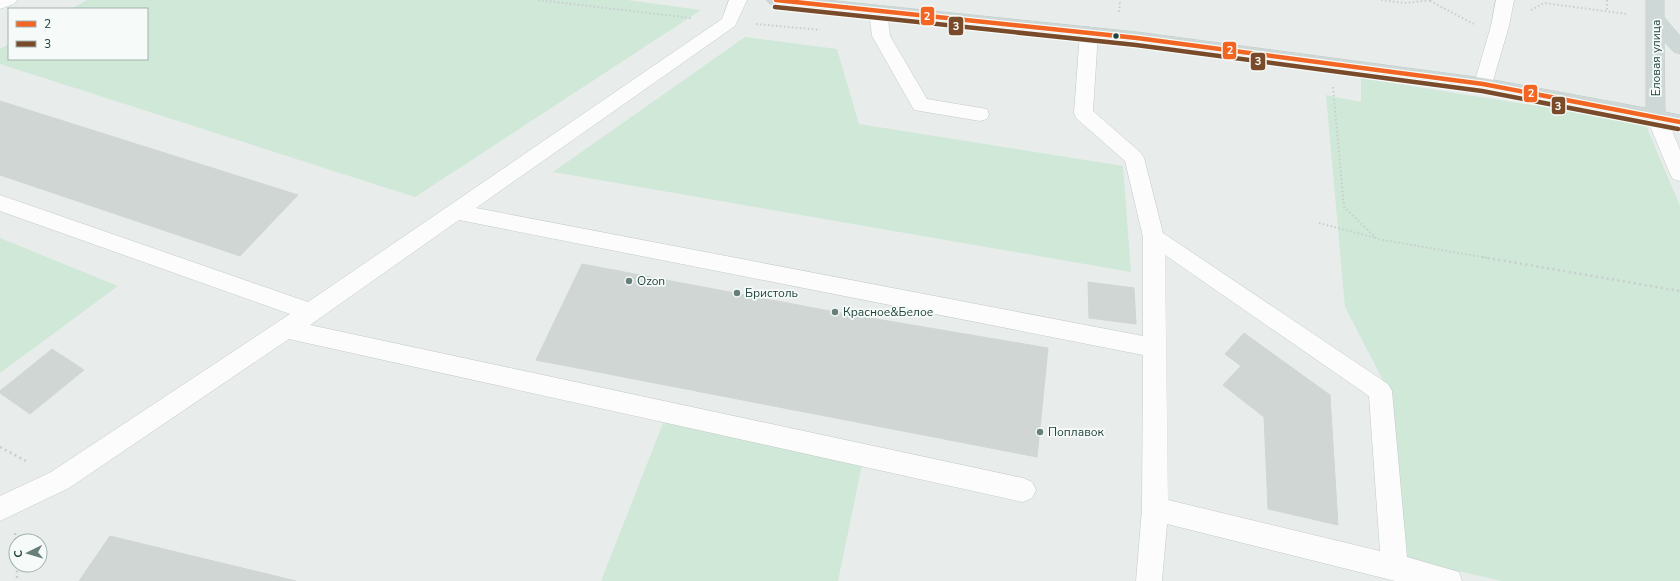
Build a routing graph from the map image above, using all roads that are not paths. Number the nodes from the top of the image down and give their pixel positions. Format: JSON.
{"nodes":[{"id":1,"x":8,"y":0,"type":"edge"},
{"id":2,"x":738,"y":0,"type":"edge"},
{"id":3,"x":776,"y":0,"type":"edge"},
{"id":4,"x":1505,"y":0,"type":"edge"},
{"id":5,"x":1656,"y":0,"type":"edge"},
{"id":6,"x":0,"y":4,"type":"edge"},
{"id":7,"x":878,"y":11,"type":"junction"},
{"id":8,"x":1655,"y":18,"type":"junction"},
{"id":9,"x":1089,"y":33,"type":"junction"},
{"id":10,"x":1680,"y":48,"type":"edge"},
{"id":11,"x":1483,"y":84,"type":"junction"},
{"id":12,"x":980,"y":114,"type":"dead end"},
{"id":13,"x":1656,"y":116,"type":"junction"},
{"id":14,"x":1680,"y":122,"type":"edge"},
{"id":15,"x":1680,"y":174,"type":"edge"},
{"id":16,"x":0,"y":203,"type":"edge"},
{"id":17,"x":456,"y":212,"type":"junction"},
{"id":18,"x":1154,"y":237,"type":"junction"},
{"id":19,"x":310,"y":312,"type":"junction"},
{"id":20,"x":286,"y":329,"type":"junction"},
{"id":21,"x":1155,"y":348,"type":"junction"},
{"id":22,"x":1023,"y":490,"type":"dead end"},
{"id":23,"x":0,"y":509,"type":"edge"},
{"id":24,"x":1155,"y":509,"type":"junction"},
{"id":25,"x":1394,"y":567,"type":"junction"},
{"id":26,"x":1149,"y":581,"type":"edge"},
{"id":27,"x":1449,"y":581,"type":"edge"}],
"edges":[{"from":1,"to":6,"type":"street"},
{"from":2,"to":17,"type":"street"},
{"from":3,"to":7,"type":"main road"},
{"from":4,"to":11,"type":"street"},
{"from":5,"to":8,"type":"main road","name":"Еловая улица"},
{"from":7,"to":9,"type":"main road"},
{"from":7,"to":12,"type":"street"},
{"from":8,"to":10,"type":"main road"},
{"from":8,"to":13,"type":"main road","name":"Еловая улица"},
{"from":9,"to":11,"type":"main road"},
{"from":9,"to":18,"type":"street"},
{"from":11,"to":13,"type":"main road"},
{"from":13,"to":14,"type":"main road"},
{"from":13,"to":15,"type":"street"},
{"from":16,"to":19,"type":"street"},
{"from":17,"to":19,"type":"street"},
{"from":17,"to":21,"type":"street"},
{"from":18,"to":21,"type":"street"},
{"from":18,"to":25,"type":"street"},
{"from":19,"to":20,"type":"street"},
{"from":20,"to":22,"type":"street"},
{"from":20,"to":23,"type":"street"},
{"from":21,"to":24,"type":"street"},
{"from":24,"to":25,"type":"street"},
{"from":24,"to":26,"type":"street"},
{"from":25,"to":27,"type":"street"}]}
